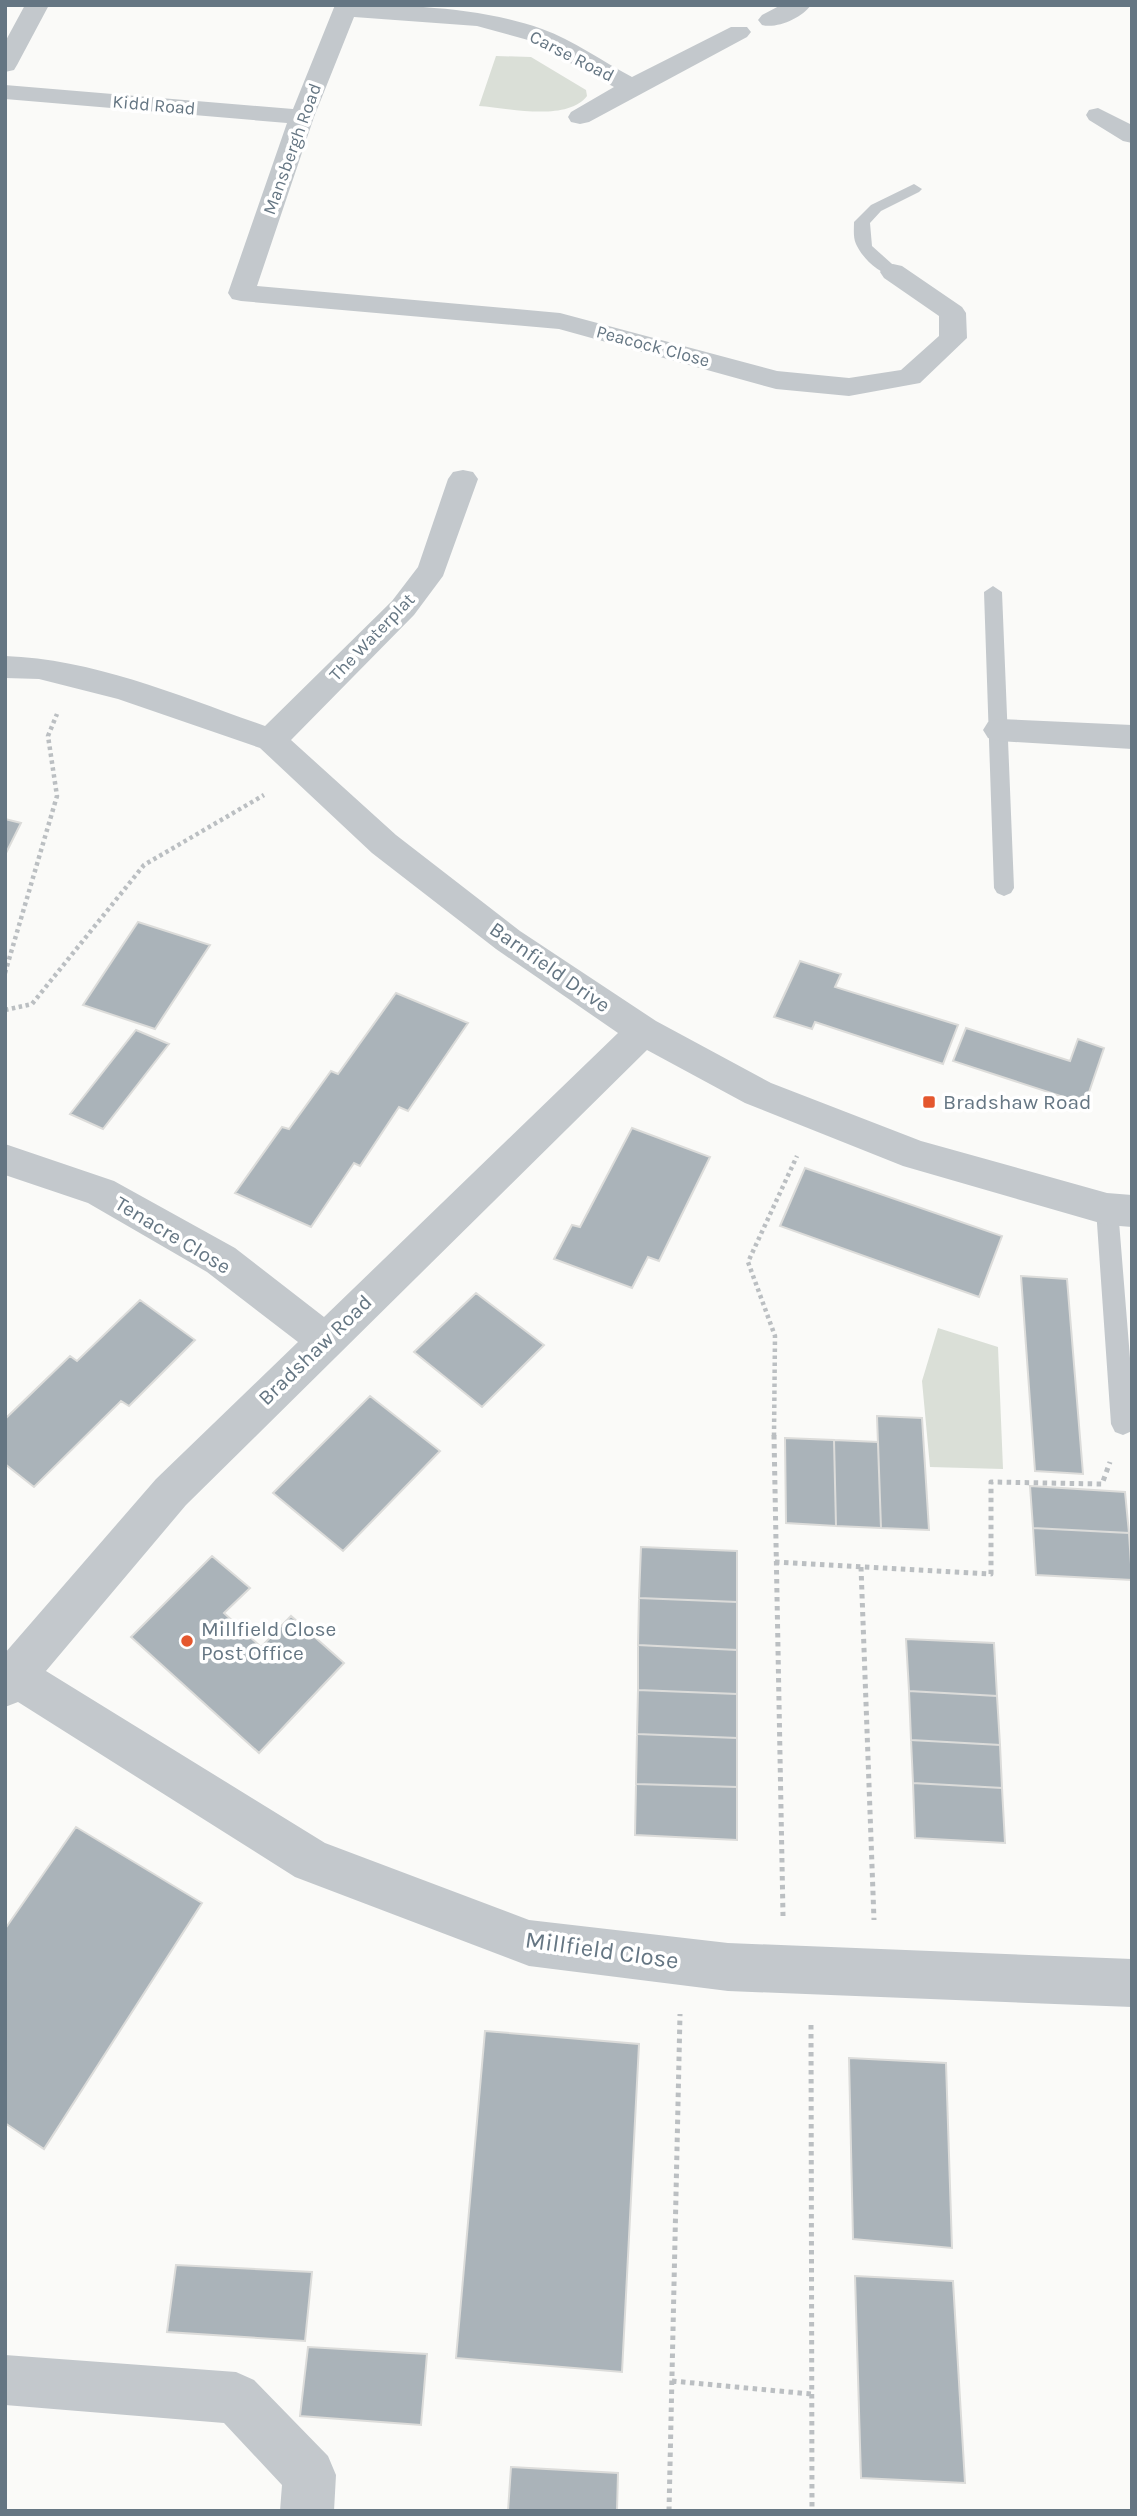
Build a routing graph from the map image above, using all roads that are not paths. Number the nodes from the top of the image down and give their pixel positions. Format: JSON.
{"nodes":[{"id":1,"x":37,"y":5,"type":"edge"},
{"id":2,"x":800,"y":5,"type":"edge"},
{"id":3,"x":346,"y":7,"type":"edge"},
{"id":4,"x":771,"y":20,"type":"dead end"},
{"id":5,"x":739,"y":32,"type":"dead end"},
{"id":6,"x":5,"y":65,"type":"edge"},
{"id":7,"x":632,"y":87,"type":"junction"},
{"id":8,"x":5,"y":92,"type":"edge"},
{"id":9,"x":1098,"y":115,"type":"dead end"},
{"id":10,"x":302,"y":117,"type":"junction"},
{"id":11,"x":580,"y":117,"type":"dead end"},
{"id":12,"x":1132,"y":136,"type":"edge"},
{"id":13,"x":914,"y":189,"type":"dead end"},
{"id":14,"x":893,"y":272,"type":"joint"},
{"id":15,"x":241,"y":293,"type":"joint"},
{"id":16,"x":463,"y":479,"type":"dead end"},
{"id":17,"x":993,"y":592,"type":"dead end"},
{"id":18,"x":5,"y":667,"type":"edge"},
{"id":19,"x":999,"y":730,"type":"junction"},
{"id":20,"x":1132,"y":737,"type":"edge"},
{"id":21,"x":271,"y":740,"type":"junction"},
{"id":22,"x":1004,"y":888,"type":"dead end"},
{"id":23,"x":643,"y":1031,"type":"junction"},
{"id":24,"x":5,"y":1159,"type":"edge"},
{"id":25,"x":1119,"y":1210,"type":"edge"},
{"id":26,"x":325,"y":1340,"type":"junction"},
{"id":27,"x":1122,"y":1424,"type":"road end"},
{"id":28,"x":10,"y":1680,"type":"edge"},
{"id":29,"x":1132,"y":1983,"type":"edge"},
{"id":30,"x":7,"y":2380,"type":"dead end"},
{"id":31,"x":307,"y":2511,"type":"edge"}],
"edges":[{"from":1,"to":6,"type":"street"},
{"from":2,"to":4,"type":"street"},
{"from":3,"to":7,"type":"street","name":"Carse Road"},
{"from":3,"to":10,"type":"street","name":"Mansbergh Road"},
{"from":5,"to":7,"type":"street","name":"Carse Road"},
{"from":7,"to":11,"type":"street","name":"Carse Road"},
{"from":8,"to":10,"type":"street","name":"Kidd Road"},
{"from":9,"to":12,"type":"street"},
{"from":10,"to":15,"type":"street","name":"Mansbergh Road"},
{"from":13,"to":14,"type":"lane"},
{"from":14,"to":15,"type":"street","name":"Peacock Close"},
{"from":16,"to":21,"type":"street","name":"The Waterplat"},
{"from":17,"to":19,"type":"lane"},
{"from":18,"to":21,"type":"street","name":"Barnfield Drive"},
{"from":19,"to":20,"type":"street"},
{"from":19,"to":22,"type":"lane"},
{"from":21,"to":23,"type":"street","name":"Barnfield Drive"},
{"from":23,"to":25,"type":"street","name":"Barnfield Drive"},
{"from":23,"to":26,"type":"street","name":"Bradshaw Road"},
{"from":24,"to":26,"type":"street","name":"Tenacre Close"},
{"from":25,"to":27,"type":"lane"},
{"from":26,"to":28,"type":"street","name":"Bradshaw Road"},
{"from":28,"to":29,"type":"street","name":"Millfield Close"},
{"from":30,"to":31,"type":"street"}]}
